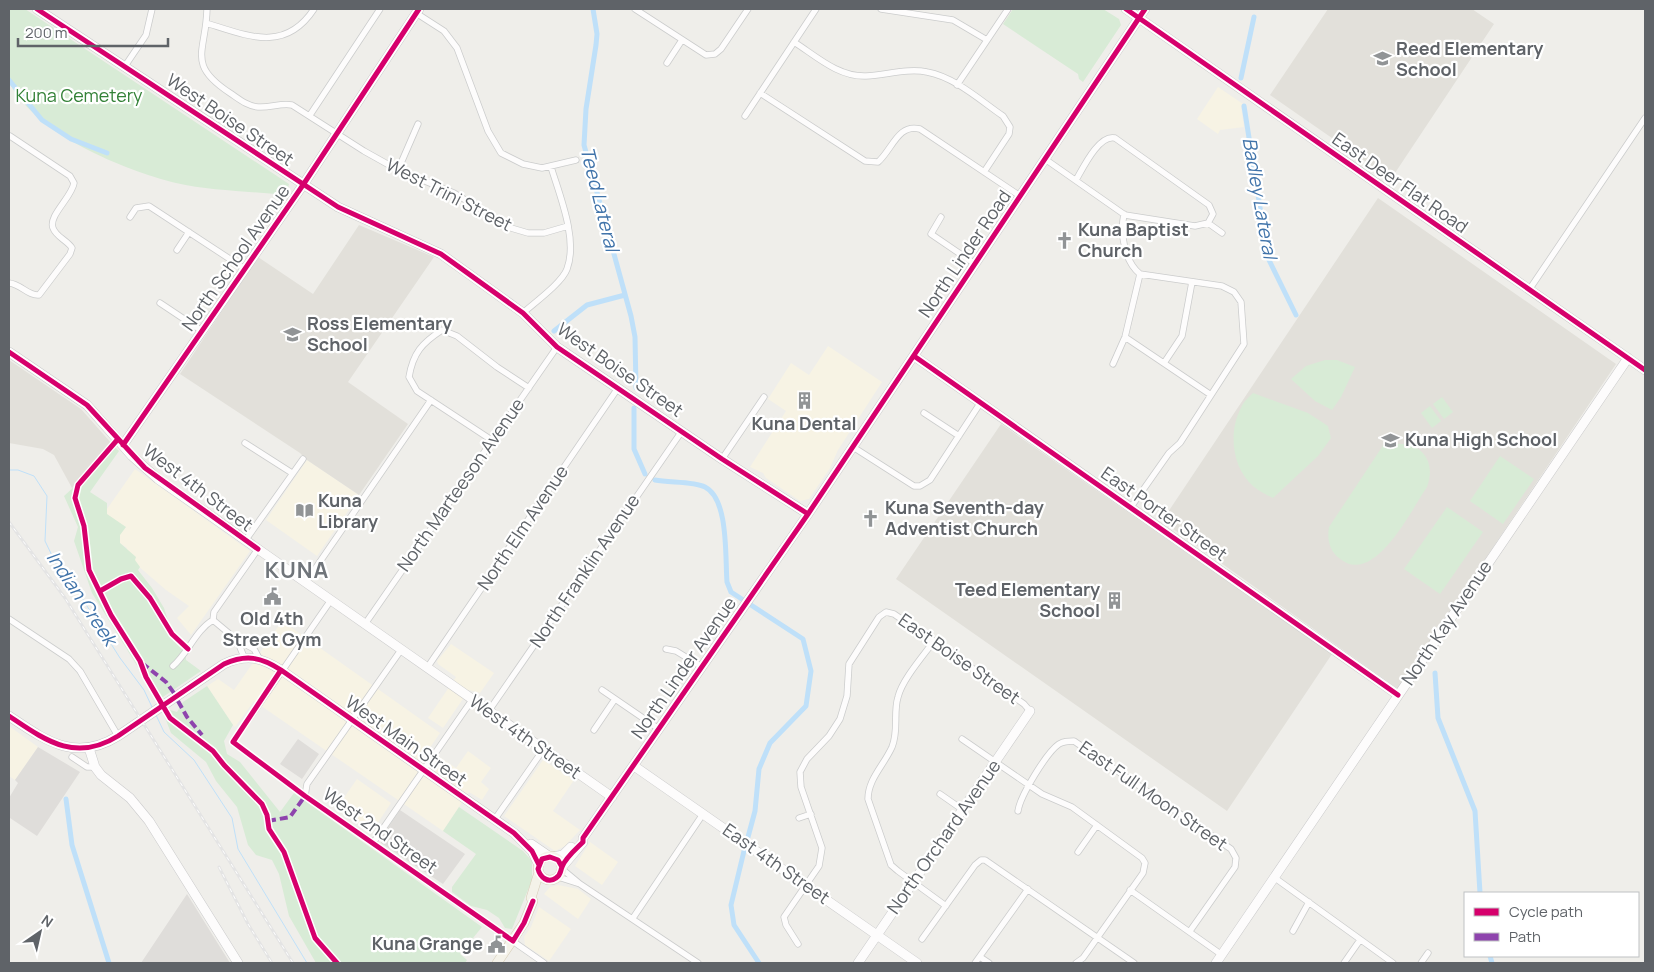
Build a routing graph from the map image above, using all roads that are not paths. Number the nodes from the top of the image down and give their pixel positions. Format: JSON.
{"nodes":[{"id":1,"x":37,"y":9,"type":"edge"},
{"id":2,"x":152,"y":9,"type":"edge"},
{"id":3,"x":207,"y":9,"type":"edge"},
{"id":4,"x":314,"y":9,"type":"edge"},
{"id":5,"x":380,"y":9,"type":"edge"},
{"id":6,"x":635,"y":9,"type":"edge"},
{"id":7,"x":816,"y":9,"type":"edge"},
{"id":8,"x":881,"y":9,"type":"edge"},
{"id":9,"x":1008,"y":9,"type":"edge"},
{"id":10,"x":1126,"y":9,"type":"edge"},
{"id":11,"x":1145,"y":9,"type":"edge"},
{"id":12,"x":417,"y":11,"type":"edge"},
{"id":13,"x":744,"y":11,"type":"edge"},
{"id":14,"x":1139,"y":18,"type":"junction"},
{"id":15,"x":206,"y":23,"type":"junction"},
{"id":16,"x":682,"y":40,"type":"junction"},
{"id":17,"x":987,"y":40,"type":"junction"},
{"id":18,"x":794,"y":42,"type":"junction"},
{"id":19,"x":667,"y":63,"type":"dead end"},
{"id":20,"x":125,"y":66,"type":"junction"},
{"id":21,"x":957,"y":85,"type":"junction"},
{"id":22,"x":760,"y":92,"type":"junction"},
{"id":23,"x":310,"y":115,"type":"junction"},
{"id":24,"x":745,"y":116,"type":"dead end"},
{"id":25,"x":1645,"y":118,"type":"edge"},
{"id":26,"x":418,"y":124,"type":"dead end"},
{"id":27,"x":337,"y":133,"type":"junction"},
{"id":28,"x":10,"y":136,"type":"edge"},
{"id":29,"x":1045,"y":159,"type":"junction"},
{"id":30,"x":576,"y":160,"type":"dead end"},
{"id":31,"x":551,"y":167,"type":"junction"},
{"id":32,"x":398,"y":170,"type":"junction"},
{"id":33,"x":984,"y":172,"type":"junction"},
{"id":34,"x":1076,"y":180,"type":"junction"},
{"id":35,"x":303,"y":185,"type":"junction"},
{"id":36,"x":1020,"y":196,"type":"junction"},
{"id":37,"x":1124,"y":214,"type":"junction"},
{"id":38,"x":130,"y":217,"type":"dead end"},
{"id":39,"x":942,"y":217,"type":"dead end"},
{"id":40,"x":1208,"y":223,"type":"junction"},
{"id":41,"x":568,"y":226,"type":"junction"},
{"id":42,"x":189,"y":232,"type":"junction"},
{"id":43,"x":1222,"y":233,"type":"dead end"},
{"id":44,"x":177,"y":250,"type":"dead end"},
{"id":45,"x":975,"y":264,"type":"junction"},
{"id":46,"x":245,"y":269,"type":"junction"},
{"id":47,"x":1140,"y":274,"type":"junction"},
{"id":48,"x":1192,"y":282,"type":"junction"},
{"id":49,"x":10,"y":283,"type":"edge"},
{"id":50,"x":1529,"y":290,"type":"junction"},
{"id":51,"x":160,"y":303,"type":"dead end"},
{"id":52,"x":523,"y":313,"type":"junction"},
{"id":53,"x":202,"y":332,"type":"junction"},
{"id":54,"x":1125,"y":337,"type":"junction"},
{"id":55,"x":558,"y":347,"type":"junction"},
{"id":56,"x":9,"y":352,"type":"edge"},
{"id":57,"x":914,"y":356,"type":"junction"},
{"id":58,"x":1628,"y":358,"type":"junction"},
{"id":59,"x":1164,"y":363,"type":"junction"},
{"id":60,"x":1113,"y":364,"type":"dead end"},
{"id":61,"x":1645,"y":370,"type":"edge"},
{"id":62,"x":529,"y":388,"type":"junction"},
{"id":63,"x":618,"y":388,"type":"junction"},
{"id":64,"x":1211,"y":395,"type":"junction"},
{"id":65,"x":764,"y":397,"type":"dead end"},
{"id":66,"x":431,"y":400,"type":"junction"},
{"id":67,"x":981,"y":402,"type":"junction"},
{"id":68,"x":924,"y":413,"type":"dead end"},
{"id":69,"x":682,"y":431,"type":"junction"},
{"id":70,"x":959,"y":436,"type":"junction"},
{"id":71,"x":493,"y":440,"type":"junction"},
{"id":72,"x":245,"y":443,"type":"dead end"},
{"id":73,"x":123,"y":445,"type":"junction"},
{"id":74,"x":853,"y":447,"type":"junction"},
{"id":75,"x":303,"y":459,"type":"dead end"},
{"id":76,"x":722,"y":459,"type":"junction"},
{"id":77,"x":292,"y":473,"type":"junction"},
{"id":78,"x":1131,"y":507,"type":"junction"},
{"id":79,"x":808,"y":514,"type":"junction"},
{"id":80,"x":245,"y":541,"type":"junction"},
{"id":81,"x":258,"y":549,"type":"junction"},
{"id":82,"x":306,"y":582,"type":"junction"},
{"id":83,"x":331,"y":600,"type":"junction"},
{"id":84,"x":9,"y":619,"type":"edge"},
{"id":85,"x":213,"y":620,"type":"junction"},
{"id":86,"x":365,"y":624,"type":"junction"},
{"id":87,"x":237,"y":640,"type":"junction"},
{"id":88,"x":934,"y":641,"type":"junction"},
{"id":89,"x":666,"y":649,"type":"dead end"},
{"id":90,"x":401,"y":650,"type":"junction"},
{"id":91,"x":244,"y":657,"type":"junction"},
{"id":92,"x":259,"y":658,"type":"junction"},
{"id":93,"x":173,"y":666,"type":"dead end"},
{"id":94,"x":702,"y":667,"type":"junction"},
{"id":95,"x":427,"y":668,"type":"junction"},
{"id":96,"x":281,"y":670,"type":"junction"},
{"id":97,"x":602,"y":690,"type":"dead end"},
{"id":98,"x":1398,"y":695,"type":"junction"},
{"id":99,"x":615,"y":699,"type":"junction"},
{"id":100,"x":472,"y":700,"type":"junction"},
{"id":101,"x":1030,"y":711,"type":"joint"},
{"id":102,"x":488,"y":712,"type":"junction"},
{"id":103,"x":9,"y":716,"type":"edge"},
{"id":104,"x":352,"y":721,"type":"junction"},
{"id":105,"x":659,"y":729,"type":"junction"},
{"id":106,"x":594,"y":730,"type":"dead end"},
{"id":107,"x":118,"y":736,"type":"junction"},
{"id":108,"x":962,"y":739,"type":"dead end"},
{"id":109,"x":89,"y":748,"type":"junction"},
{"id":110,"x":543,"y":750,"type":"junction"},
{"id":111,"x":72,"y":758,"type":"dead end"},
{"id":112,"x":996,"y":762,"type":"junction"},
{"id":113,"x":634,"y":766,"type":"junction"},
{"id":114,"x":95,"y":767,"type":"junction"},
{"id":115,"x":423,"y":771,"type":"junction"},
{"id":116,"x":1029,"y":785,"type":"junction"},
{"id":117,"x":940,"y":794,"type":"dead end"},
{"id":118,"x":305,"y":796,"type":"junction"},
{"id":119,"x":612,"y":797,"type":"junction"},
{"id":120,"x":963,"y":810,"type":"junction"},
{"id":121,"x":1018,"y":810,"type":"dead end"},
{"id":122,"x":703,"y":814,"type":"junction"},
{"id":123,"x":810,"y":814,"type":"junction"},
{"id":124,"x":799,"y":818,"type":"dead end"},
{"id":125,"x":495,"y":819,"type":"junction"},
{"id":126,"x":1097,"y":825,"type":"junction"},
{"id":127,"x":583,"y":838,"type":"junction"},
{"id":128,"x":522,"y":841,"type":"junction"},
{"id":129,"x":373,"y":843,"type":"junction"},
{"id":130,"x":1078,"y":852,"type":"dead end"},
{"id":131,"x":551,"y":857,"type":"junction"},
{"id":132,"x":539,"y":868,"type":"junction"},
{"id":133,"x":558,"y":873,"type":"junction"},
{"id":134,"x":1275,"y":878,"type":"junction"},
{"id":135,"x":913,"y":883,"type":"junction"},
{"id":136,"x":580,"y":884,"type":"junction"},
{"id":137,"x":806,"y":884,"type":"junction"},
{"id":138,"x":1028,"y":889,"type":"junction"},
{"id":139,"x":1130,"y":890,"type":"junction"},
{"id":140,"x":533,"y":900,"type":"junction"},
{"id":141,"x":1310,"y":902,"type":"junction"},
{"id":142,"x":946,"y":906,"type":"junction"},
{"id":143,"x":634,"y":918,"type":"junction"},
{"id":144,"x":1190,"y":931,"type":"junction"},
{"id":145,"x":1292,"y":931,"type":"dead end"},
{"id":146,"x":878,"y":935,"type":"junction"},
{"id":147,"x":1097,"y":938,"type":"junction"},
{"id":148,"x":922,"y":939,"type":"dead end"},
{"id":149,"x":1360,"y":940,"type":"junction"},
{"id":150,"x":513,"y":941,"type":"junction"},
{"id":151,"x":798,"y":944,"type":"dead end"},
{"id":152,"x":1428,"y":953,"type":"dead end"},
{"id":153,"x":1222,"y":955,"type":"junction"},
{"id":154,"x":980,"y":957,"type":"junction"},
{"id":155,"x":238,"y":963,"type":"edge"},
{"id":156,"x":498,"y":963,"type":"edge"},
{"id":157,"x":544,"y":963,"type":"edge"},
{"id":158,"x":698,"y":963,"type":"edge"},
{"id":159,"x":858,"y":963,"type":"edge"},
{"id":160,"x":917,"y":963,"type":"edge"},
{"id":161,"x":975,"y":963,"type":"edge"},
{"id":162,"x":989,"y":963,"type":"edge"},
{"id":163,"x":1076,"y":963,"type":"edge"},
{"id":164,"x":1134,"y":963,"type":"edge"},
{"id":165,"x":1216,"y":963,"type":"edge"},
{"id":166,"x":1344,"y":963,"type":"edge"},
{"id":167,"x":1393,"y":963,"type":"edge"},
{"id":168,"x":1421,"y":963,"type":"edge"}],
"edges":[{"from":1,"to":20,"type":"street","name":"West Boise Street"},
{"from":2,"to":20,"type":"street"},
{"from":3,"to":15,"type":"street"},
{"from":4,"to":15,"type":"street"},
{"from":5,"to":23,"type":"street"},
{"from":6,"to":16,"type":"street"},
{"from":7,"to":18,"type":"street"},
{"from":8,"to":17,"type":"street"},
{"from":9,"to":17,"type":"street"},
{"from":10,"to":14,"type":"street","name":"East Deer Flat Road"},
{"from":11,"to":14,"type":"street","name":"North Linder Road"},
{"from":12,"to":27,"type":"street","name":"North School Avenue"},
{"from":12,"to":31,"type":"street"},
{"from":13,"to":16,"type":"street"},
{"from":14,"to":29,"type":"street","name":"North Linder Road"},
{"from":14,"to":50,"type":"street","name":"East Deer Flat Road"},
{"from":15,"to":23,"type":"street","name":"West Trini Street"},
{"from":16,"to":19,"type":"street"},
{"from":17,"to":21,"type":"street"},
{"from":18,"to":21,"type":"street"},
{"from":18,"to":22,"type":"street"},
{"from":20,"to":35,"type":"street","name":"West Boise Street"},
{"from":21,"to":33,"type":"street"},
{"from":22,"to":24,"type":"street"},
{"from":22,"to":33,"type":"street"},
{"from":23,"to":27,"type":"street","name":"West Trini Street"},
{"from":25,"to":50,"type":"street"},
{"from":26,"to":32,"type":"street"},
{"from":27,"to":32,"type":"street","name":"West Trini Street"},
{"from":27,"to":35,"type":"street","name":"North School Avenue"},
{"from":28,"to":49,"type":"street"},
{"from":29,"to":34,"type":"street"},
{"from":29,"to":36,"type":"street","name":"North Linder Road"},
{"from":30,"to":31,"type":"street"},
{"from":31,"to":41,"type":"street"},
{"from":32,"to":41,"type":"street","name":"West Trini Street"},
{"from":33,"to":36,"type":"street"},
{"from":34,"to":37,"type":"street"},
{"from":34,"to":40,"type":"street"},
{"from":35,"to":46,"type":"street","name":"North School Avenue"},
{"from":35,"to":52,"type":"street","name":"West Boise Street"},
{"from":36,"to":45,"type":"street","name":"North Linder Road"},
{"from":37,"to":40,"type":"street"},
{"from":37,"to":47,"type":"street"},
{"from":38,"to":42,"type":"street"},
{"from":39,"to":45,"type":"street"},
{"from":40,"to":43,"type":"street"},
{"from":41,"to":52,"type":"street"},
{"from":42,"to":44,"type":"street"},
{"from":42,"to":46,"type":"street"},
{"from":45,"to":57,"type":"street","name":"North Linder Road"},
{"from":46,"to":53,"type":"street","name":"North School Avenue"},
{"from":47,"to":48,"type":"street"},
{"from":47,"to":54,"type":"street"},
{"from":48,"to":59,"type":"street"},
{"from":48,"to":64,"type":"street"},
{"from":50,"to":58,"type":"street","name":"East Deer Flat Road"},
{"from":51,"to":53,"type":"street"},
{"from":52,"to":55,"type":"street","name":"West Boise Street"},
{"from":53,"to":73,"type":"street","name":"North School Avenue"},
{"from":54,"to":59,"type":"street"},
{"from":54,"to":60,"type":"street"},
{"from":55,"to":62,"type":"street","name":"North Marteeson Avenue"},
{"from":55,"to":63,"type":"street","name":"West Boise Street"},
{"from":56,"to":73,"type":"street","name":"West 4th Street"},
{"from":57,"to":67,"type":"street","name":"East Porter Street"},
{"from":57,"to":74,"type":"street","name":"North Linder Road"},
{"from":58,"to":61,"type":"street","name":"East Deer Flat Road"},
{"from":58,"to":98,"type":"street","name":"North Kay Avenue"},
{"from":59,"to":64,"type":"street"},
{"from":62,"to":66,"type":"street"},
{"from":62,"to":71,"type":"street","name":"North Marteeson Avenue"},
{"from":63,"to":69,"type":"street","name":"West Boise Street"},
{"from":63,"to":95,"type":"street","name":"North Elm Avenue"},
{"from":64,"to":78,"type":"street"},
{"from":65,"to":76,"type":"street"},
{"from":66,"to":71,"type":"street"},
{"from":66,"to":82,"type":"street"},
{"from":67,"to":70,"type":"street"},
{"from":67,"to":78,"type":"street","name":"East Porter Street"},
{"from":68,"to":70,"type":"street"},
{"from":69,"to":76,"type":"street","name":"West Boise Street"},
{"from":69,"to":102,"type":"street","name":"North Franklin Avenue"},
{"from":70,"to":74,"type":"street"},
{"from":71,"to":86,"type":"street","name":"North Marteeson Avenue"},
{"from":72,"to":77,"type":"street"},
{"from":73,"to":80,"type":"street","name":"West 4th Street"},
{"from":74,"to":79,"type":"street","name":"North Linder Road"},
{"from":75,"to":77,"type":"street"},
{"from":76,"to":79,"type":"street","name":"West Boise Street"},
{"from":77,"to":80,"type":"street"},
{"from":78,"to":98,"type":"street","name":"East Porter Street"},
{"from":79,"to":94,"type":"street","name":"North Linder Avenue"},
{"from":80,"to":81,"type":"street","name":"West 4th Street"},
{"from":81,"to":82,"type":"street","name":"West 4th Street"},
{"from":81,"to":85,"type":"street"},
{"from":82,"to":83,"type":"street","name":"West 4th Street"},
{"from":83,"to":86,"type":"street","name":"West 4th Street"},
{"from":83,"to":96,"type":"street"},
{"from":84,"to":107,"type":"street"},
{"from":85,"to":87,"type":"street","name":"West Main Street"},
{"from":85,"to":93,"type":"street"},
{"from":86,"to":90,"type":"street","name":"West 4th Street"},
{"from":87,"to":91,"type":"street","name":"West Main Street"},
{"from":87,"to":92,"type":"street","name":"West Main Street"},
{"from":88,"to":101,"type":"street","name":"East Boise Street"},
{"from":88,"to":123,"type":"street","name":"East Boise Street"},
{"from":88,"to":135,"type":"street"},
{"from":89,"to":94,"type":"street"},
{"from":90,"to":95,"type":"street","name":"West 4th Street"},
{"from":90,"to":104,"type":"street"},
{"from":91,"to":92,"type":"street","name":"West Main Street"},
{"from":91,"to":107,"type":"street"},
{"from":92,"to":96,"type":"street","name":"West Main Street"},
{"from":94,"to":105,"type":"street","name":"North Linder Avenue"},
{"from":95,"to":100,"type":"street","name":"West 4th Street"},
{"from":96,"to":104,"type":"street","name":"West Main Street"},
{"from":96,"to":118,"type":"street","name":"West 2nd Street"},
{"from":97,"to":99,"type":"street"},
{"from":98,"to":134,"type":"street","name":"North Kay Avenue"},
{"from":99,"to":105,"type":"street"},
{"from":99,"to":106,"type":"street"},
{"from":100,"to":102,"type":"street","name":"West 4th Street"},
{"from":100,"to":115,"type":"street"},
{"from":101,"to":112,"type":"street","name":"North Orchard Avenue"},
{"from":102,"to":110,"type":"street","name":"West 4th Street"},
{"from":103,"to":109,"type":"street"},
{"from":104,"to":115,"type":"street","name":"West Main Street"},
{"from":104,"to":118,"type":"street"},
{"from":105,"to":113,"type":"street","name":"North Linder Avenue"},
{"from":107,"to":109,"type":"street"},
{"from":108,"to":112,"type":"street"},
{"from":109,"to":114,"type":"street"},
{"from":110,"to":119,"type":"street","name":"West 4th Street"},
{"from":110,"to":125,"type":"street"},
{"from":111,"to":114,"type":"street"},
{"from":112,"to":116,"type":"street"},
{"from":112,"to":120,"type":"street","name":"North Orchard Avenue"},
{"from":113,"to":119,"type":"street","name":"North Linder Avenue"},
{"from":113,"to":122,"type":"street","name":"East 4th Street"},
{"from":114,"to":155,"type":"street"},
{"from":115,"to":125,"type":"street","name":"West Main Street"},
{"from":115,"to":129,"type":"street"},
{"from":116,"to":121,"type":"street"},
{"from":116,"to":126,"type":"street"},
{"from":116,"to":144,"type":"street","name":"East Full Moon Street"},
{"from":117,"to":120,"type":"street"},
{"from":118,"to":129,"type":"street","name":"West 2nd Street"},
{"from":119,"to":127,"type":"street","name":"North Linder Avenue"},
{"from":120,"to":135,"type":"street","name":"North Orchard Avenue"},
{"from":122,"to":137,"type":"street","name":"East 4th Street"},
{"from":122,"to":143,"type":"street"},
{"from":123,"to":124,"type":"street"},
{"from":123,"to":137,"type":"street"},
{"from":125,"to":128,"type":"street","name":"West Main Street"},
{"from":126,"to":130,"type":"street"},
{"from":126,"to":139,"type":"street"},
{"from":127,"to":131,"type":"street","name":"North Linder Avenue"},
{"from":127,"to":133,"type":"street","name":"North Linder Avenue"},
{"from":128,"to":131,"type":"street","name":"West Main Street"},
{"from":128,"to":132,"type":"street","name":"West Main Street"},
{"from":129,"to":150,"type":"street","name":"West 2nd Street"},
{"from":131,"to":132,"type":"main road"},
{"from":131,"to":133,"type":"main road"},
{"from":132,"to":133,"type":"main road"},
{"from":132,"to":140,"type":"main road","name":"North Linder Avenue"},
{"from":133,"to":136,"type":"street"},
{"from":133,"to":136,"type":"street"},
{"from":133,"to":140,"type":"main road","name":"North Linder Avenue"},
{"from":134,"to":141,"type":"street"},
{"from":134,"to":153,"type":"street","name":"North Kay Avenue"},
{"from":135,"to":142,"type":"street"},
{"from":135,"to":146,"type":"street","name":"North Orchard Avenue"},
{"from":136,"to":143,"type":"street"},
{"from":137,"to":146,"type":"street","name":"East 4th Street"},
{"from":137,"to":151,"type":"street"},
{"from":138,"to":142,"type":"street"},
{"from":138,"to":147,"type":"street"},
{"from":138,"to":154,"type":"street"},
{"from":139,"to":144,"type":"street"},
{"from":139,"to":147,"type":"street"},
{"from":140,"to":150,"type":"main road","name":"North Linder Avenue"},
{"from":141,"to":145,"type":"street"},
{"from":141,"to":149,"type":"street"},
{"from":142,"to":148,"type":"street"},
{"from":143,"to":158,"type":"street"},
{"from":144,"to":153,"type":"street"},
{"from":146,"to":159,"type":"street","name":"North Orchard Avenue"},
{"from":146,"to":160,"type":"street","name":"East 4th Street"},
{"from":147,"to":163,"type":"street"},
{"from":147,"to":164,"type":"street"},
{"from":149,"to":166,"type":"street"},
{"from":149,"to":167,"type":"street"},
{"from":150,"to":156,"type":"main road","name":"North Linder Avenue"},
{"from":150,"to":157,"type":"street","name":"West 2nd Street"},
{"from":152,"to":168,"type":"street"},
{"from":153,"to":165,"type":"street","name":"North Kay Avenue"},
{"from":154,"to":161,"type":"street"},
{"from":154,"to":162,"type":"street"}]}
